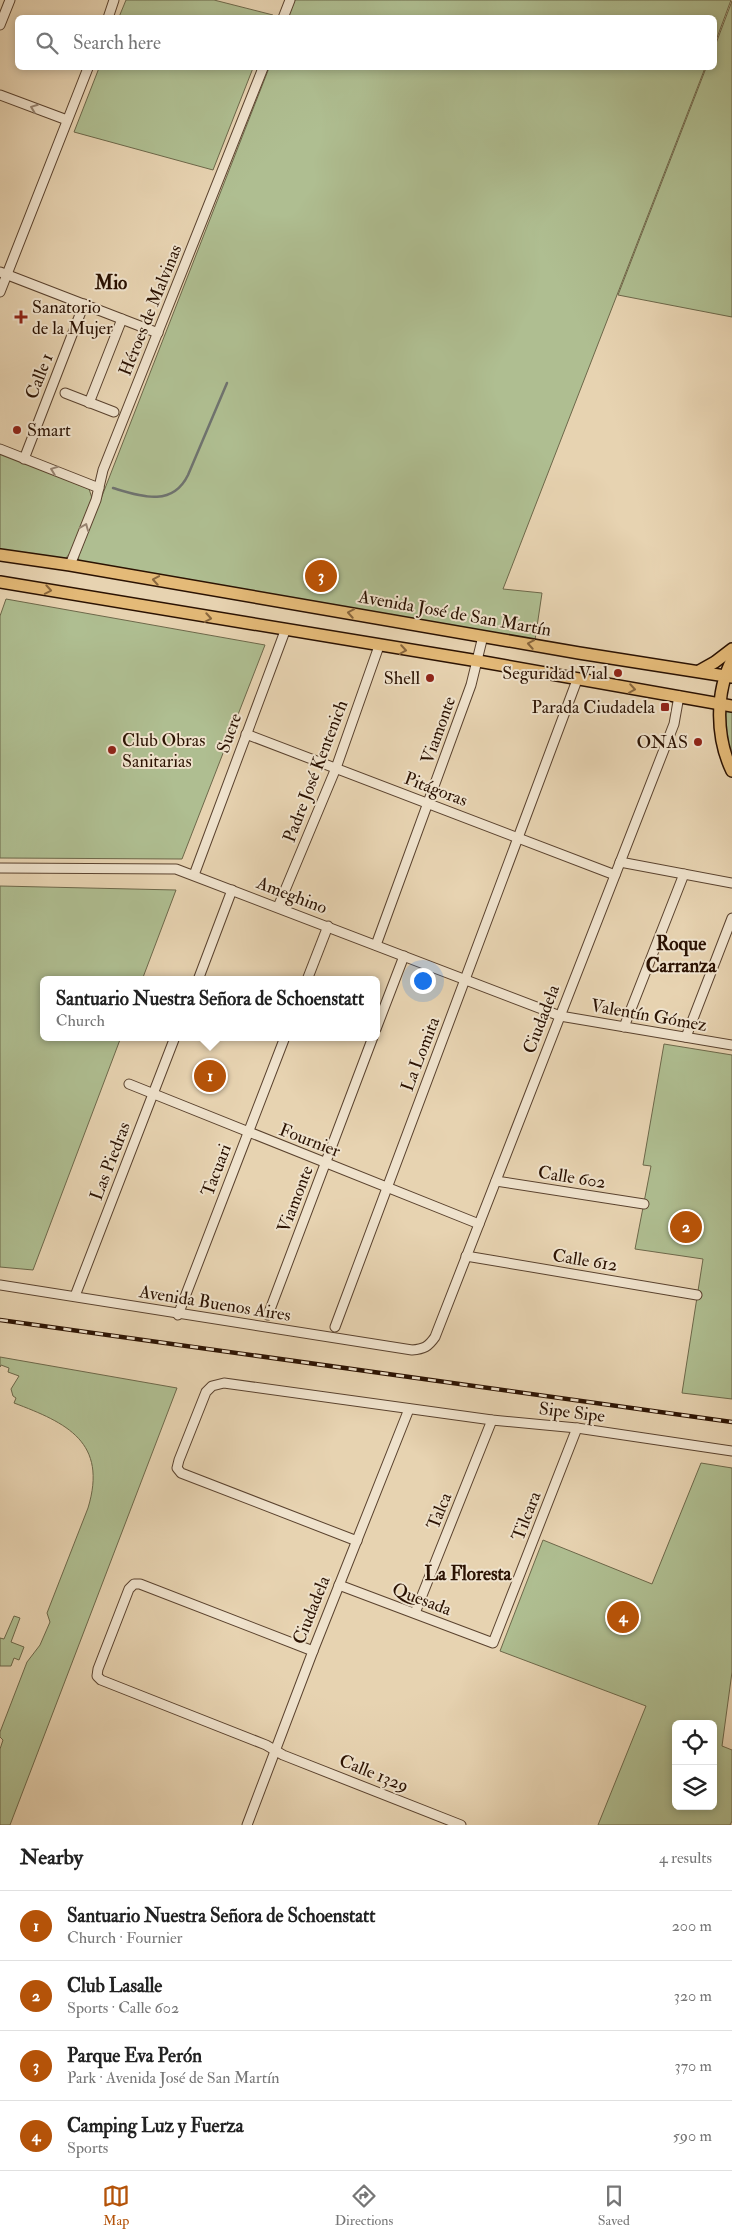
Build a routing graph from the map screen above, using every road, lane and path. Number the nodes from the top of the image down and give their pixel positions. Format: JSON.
{"nodes":[{"id":1,"x":10,"y":0,"type":"edge"},
{"id":2,"x":114,"y":0,"type":"edge"},
{"id":3,"x":290,"y":0,"type":"edge"},
{"id":4,"x":109,"y":15,"type":"edge"},
{"id":5,"x":284,"y":15,"type":"edge"},
{"id":6,"x":0,"y":25,"type":"edge"},
{"id":7,"x":87,"y":70,"type":"edge"},
{"id":8,"x":262,"y":70,"type":"edge"},
{"id":9,"x":0,"y":95,"type":"edge"},
{"id":10,"x":67,"y":120,"type":"junction"},
{"id":11,"x":3,"y":273,"type":"edge"},
{"id":12,"x":0,"y":292,"type":"edge"},
{"id":13,"x":84,"y":304,"type":"junction"},
{"id":14,"x":122,"y":319,"type":"junction"},
{"id":15,"x":158,"y":333,"type":"junction"},
{"id":16,"x":65,"y":393,"type":"dead end"},
{"id":17,"x":89,"y":403,"type":"junction"},
{"id":18,"x":114,"y":412,"type":"dead end"},
{"id":19,"x":0,"y":449,"type":"edge"},
{"id":20,"x":24,"y":459,"type":"junction"},
{"id":21,"x":99,"y":488,"type":"junction"},
{"id":22,"x":0,"y":555,"type":"edge"},
{"id":23,"x":70,"y":565,"type":"junction"},
{"id":24,"x":0,"y":582,"type":"edge"},
{"id":25,"x":285,"y":630,"type":"junction"},
{"id":26,"x":483,"y":636,"type":"junction"},
{"id":27,"x":379,"y":646,"type":"junction"},
{"id":28,"x":732,"y":649,"type":"edge"},
{"id":29,"x":732,"y":660,"type":"edge"},
{"id":30,"x":478,"y":661,"type":"junction"},
{"id":31,"x":699,"y":671,"type":"junction"},
{"id":32,"x":729,"y":676,"type":"edge"},
{"id":33,"x":577,"y":680,"type":"junction"},
{"id":34,"x":679,"y":696,"type":"junction"},
{"id":35,"x":720,"y":704,"type":"junction"},
{"id":36,"x":732,"y":706,"type":"edge"},
{"id":37,"x":246,"y":734,"type":"junction"},
{"id":38,"x":336,"y":768,"type":"junction"},
{"id":39,"x":732,"y":771,"type":"edge"},
{"id":40,"x":428,"y":804,"type":"junction"},
{"id":41,"x":518,"y":838,"type":"junction"},
{"id":42,"x":620,"y":862,"type":"junction"},
{"id":43,"x":0,"y":868,"type":"edge"},
{"id":44,"x":684,"y":874,"type":"junction"},
{"id":45,"x":194,"y":875,"type":"junction"},
{"id":46,"x":615,"y":875,"type":"junction"},
{"id":47,"x":732,"y":883,"type":"edge"},
{"id":48,"x":232,"y":890,"type":"junction"},
{"id":49,"x":278,"y":907,"type":"junction"},
{"id":50,"x":732,"y":918,"type":"edge"},
{"id":51,"x":328,"y":926,"type":"junction"},
{"id":52,"x":376,"y":945,"type":"junction"},
{"id":53,"x":404,"y":956,"type":"junction"},
{"id":54,"x":200,"y":976,"type":"edge"},
{"id":55,"x":309,"y":976,"type":"edge"},
{"id":56,"x":465,"y":980,"type":"junction"},
{"id":57,"x":560,"y":1016,"type":"junction"},
{"id":58,"x":380,"y":1019,"type":"edge"},
{"id":59,"x":624,"y":1027,"type":"junction"},
{"id":60,"x":686,"y":1038,"type":"junction"},
{"id":61,"x":173,"y":1041,"type":"edge"},
{"id":62,"x":283,"y":1041,"type":"edge"},
{"id":63,"x":372,"y":1041,"type":"edge"},
{"id":64,"x":732,"y":1045,"type":"edge"},
{"id":65,"x":129,"y":1084,"type":"dead end"},
{"id":66,"x":153,"y":1094,"type":"junction"},
{"id":67,"x":248,"y":1133,"type":"junction"},
{"id":68,"x":326,"y":1163,"type":"junction"},
{"id":69,"x":496,"y":1181,"type":"junction"},
{"id":70,"x":387,"y":1187,"type":"junction"},
{"id":71,"x":644,"y":1204,"type":"dead end"},
{"id":72,"x":479,"y":1224,"type":"junction"},
{"id":73,"x":466,"y":1256,"type":"junction"},
{"id":74,"x":0,"y":1285,"type":"edge"},
{"id":75,"x":697,"y":1295,"type":"dead end"},
{"id":76,"x":76,"y":1296,"type":"junction"},
{"id":77,"x":178,"y":1315,"type":"junction"},
{"id":78,"x":268,"y":1315,"type":"dead end"},
{"id":79,"x":335,"y":1327,"type":"dead end"},
{"id":80,"x":424,"y":1349,"type":"joint"},
{"id":81,"x":409,"y":1408,"type":"junction"},
{"id":82,"x":492,"y":1420,"type":"junction"},
{"id":83,"x":577,"y":1428,"type":"junction"},
{"id":84,"x":732,"y":1451,"type":"edge"},
{"id":85,"x":356,"y":1541,"type":"junction"},
{"id":86,"x":339,"y":1585,"type":"junction"},
{"id":87,"x":415,"y":1613,"type":"junction"},
{"id":88,"x":493,"y":1643,"type":"joint"},
{"id":89,"x":313,"y":1651,"type":"junction"},
{"id":90,"x":276,"y":1751,"type":"junction"},
{"id":91,"x":246,"y":1825,"type":"edge"},
{"id":92,"x":461,"y":1825,"type":"edge"}],
"edges":[{"from":1,"to":6,"type":"street"},
{"from":2,"to":4,"type":"street"},
{"from":3,"to":5,"type":"street"},
{"from":7,"to":10,"type":"street"},
{"from":8,"to":15,"type":"street","name":"Héroes de Malvinas"},
{"from":10,"to":9,"type":"street","one_way":true},
{"from":10,"to":11,"type":"street"},
{"from":11,"to":12,"type":"street"},
{"from":11,"to":13,"type":"street"},
{"from":13,"to":14,"type":"street"},
{"from":13,"to":20,"type":"street","name":"Calle 1"},
{"from":14,"to":15,"type":"street"},
{"from":14,"to":17,"type":"street"},
{"from":15,"to":21,"type":"street","name":"Héroes de Malvinas"},
{"from":16,"to":17,"type":"street"},
{"from":17,"to":18,"type":"street"},
{"from":19,"to":20,"type":"street"},
{"from":21,"to":20,"type":"street","one_way":true},
{"from":23,"to":21,"type":"street","name":"Héroes de Malvinas","one_way":true},
{"from":22,"to":23,"type":"main road","name":"Avenida José de San Martín"},
{"from":26,"to":23,"type":"main road","name":"Avenida José de San Martín","one_way":true},
{"from":24,"to":25,"type":"main road","one_way":true},
{"from":25,"to":27,"type":"main road"},
{"from":25,"to":37,"type":"street","name":"Sucre"},
{"from":26,"to":30,"type":"street","name":"Viamonte"},
{"from":31,"to":26,"type":"main road","name":"Avenida José de San Martín","one_way":true},
{"from":27,"to":30,"type":"main road","one_way":true},
{"from":27,"to":38,"type":"street","name":"Padre José Kentenich"},
{"from":28,"to":31,"type":"main road"},
{"from":29,"to":32,"type":"main road"},
{"from":30,"to":33,"type":"main road"},
{"from":30,"to":40,"type":"street","name":"Viamonte"},
{"from":31,"to":32,"type":"main road","name":"Avenida José de San Martín"},
{"from":32,"to":35,"type":"main road"},
{"from":33,"to":34,"type":"main road","one_way":true},
{"from":33,"to":41,"type":"street","name":"La Lomita"},
{"from":34,"to":35,"type":"main road"},
{"from":34,"to":42,"type":"street","name":"Ciudadela"},
{"from":35,"to":36,"type":"main road"},
{"from":35,"to":39,"type":"main road"},
{"from":37,"to":38,"type":"street","name":"Pitágoras"},
{"from":37,"to":45,"type":"street","name":"Sucre"},
{"from":38,"to":40,"type":"street","name":"Pitágoras"},
{"from":38,"to":49,"type":"street","name":"Padre José Kentenich"},
{"from":40,"to":41,"type":"street","name":"Pitágoras"},
{"from":40,"to":52,"type":"street","name":"Viamonte"},
{"from":41,"to":46,"type":"street","name":"Pitágoras"},
{"from":41,"to":56,"type":"street","name":"La Lomita"},
{"from":42,"to":44,"type":"street"},
{"from":42,"to":46,"type":"street","name":"Ciudadela"},
{"from":43,"to":45,"type":"street","name":"Ameghino"},
{"from":44,"to":47,"type":"street"},
{"from":44,"to":59,"type":"street"},
{"from":45,"to":48,"type":"street","name":"Ameghino"},
{"from":46,"to":57,"type":"street","name":"Ciudadela"},
{"from":48,"to":49,"type":"street","name":"Ameghino"},
{"from":48,"to":54,"type":"street"},
{"from":49,"to":51,"type":"street","name":"Ameghino"},
{"from":50,"to":60,"type":"street"},
{"from":51,"to":52,"type":"street","name":"Ameghino"},
{"from":51,"to":55,"type":"street"},
{"from":52,"to":53,"type":"street","name":"Ameghino"},
{"from":53,"to":56,"type":"street","name":"Ameghino"},
{"from":53,"to":58,"type":"street"},
{"from":56,"to":57,"type":"street","name":"Ameghino"},
{"from":56,"to":70,"type":"street","name":"La Lomita"},
{"from":57,"to":59,"type":"street","name":"Valentín Gómez"},
{"from":57,"to":69,"type":"street","name":"Ciudadela"},
{"from":59,"to":60,"type":"street","name":"Valentín Gómez"},
{"from":60,"to":64,"type":"street","name":"Valentín Gómez"},
{"from":61,"to":66,"type":"street","name":"Las Piedras"},
{"from":62,"to":67,"type":"street","name":"Tacuari"},
{"from":63,"to":68,"type":"street","name":"Viamonte"},
{"from":65,"to":66,"type":"street","name":"Fournier"},
{"from":66,"to":67,"type":"street","name":"Fournier"},
{"from":66,"to":76,"type":"street","name":"Las Piedras"},
{"from":67,"to":68,"type":"street","name":"Fournier"},
{"from":67,"to":77,"type":"street","name":"Tacuari"},
{"from":68,"to":70,"type":"street","name":"Fournier"},
{"from":68,"to":78,"type":"street","name":"Viamonte"},
{"from":69,"to":71,"type":"street","name":"Calle 602"},
{"from":69,"to":72,"type":"street","name":"Ciudadela"},
{"from":70,"to":72,"type":"street","name":"Fournier"},
{"from":70,"to":79,"type":"street","name":"La Lomita"},
{"from":72,"to":73,"type":"street","name":"Ciudadela"},
{"from":73,"to":75,"type":"street","name":"Calle 612"},
{"from":73,"to":80,"type":"street","name":"Ciudadela"},
{"from":74,"to":76,"type":"street","name":"Avenida Buenos Aires"},
{"from":76,"to":77,"type":"street","name":"Avenida Buenos Aires"},
{"from":77,"to":80,"type":"street","name":"Avenida Buenos Aires"},
{"from":81,"to":82,"type":"street","name":"Sipe Sipe"},
{"from":81,"to":85,"type":"street","name":"Ciudadela"},
{"from":81,"to":85,"type":"street","name":"Sipe Sipe"},
{"from":82,"to":83,"type":"street","name":"Sipe Sipe"},
{"from":82,"to":87,"type":"street","name":"Talca"},
{"from":83,"to":84,"type":"street","name":"Sipe Sipe"},
{"from":83,"to":88,"type":"street","name":"Tilcara"},
{"from":85,"to":86,"type":"street","name":"Ciudadela"},
{"from":86,"to":87,"type":"street","name":"Quesada"},
{"from":86,"to":89,"type":"street","name":"Ciudadela"},
{"from":87,"to":88,"type":"street","name":"Quesada"},
{"from":89,"to":90,"type":"street","name":"Ciudadela"},
{"from":89,"to":90,"type":"street","name":"Calle 1329"},
{"from":90,"to":91,"type":"street","name":"Ciudadela"},
{"from":90,"to":92,"type":"street","name":"Calle 1329"}]}
